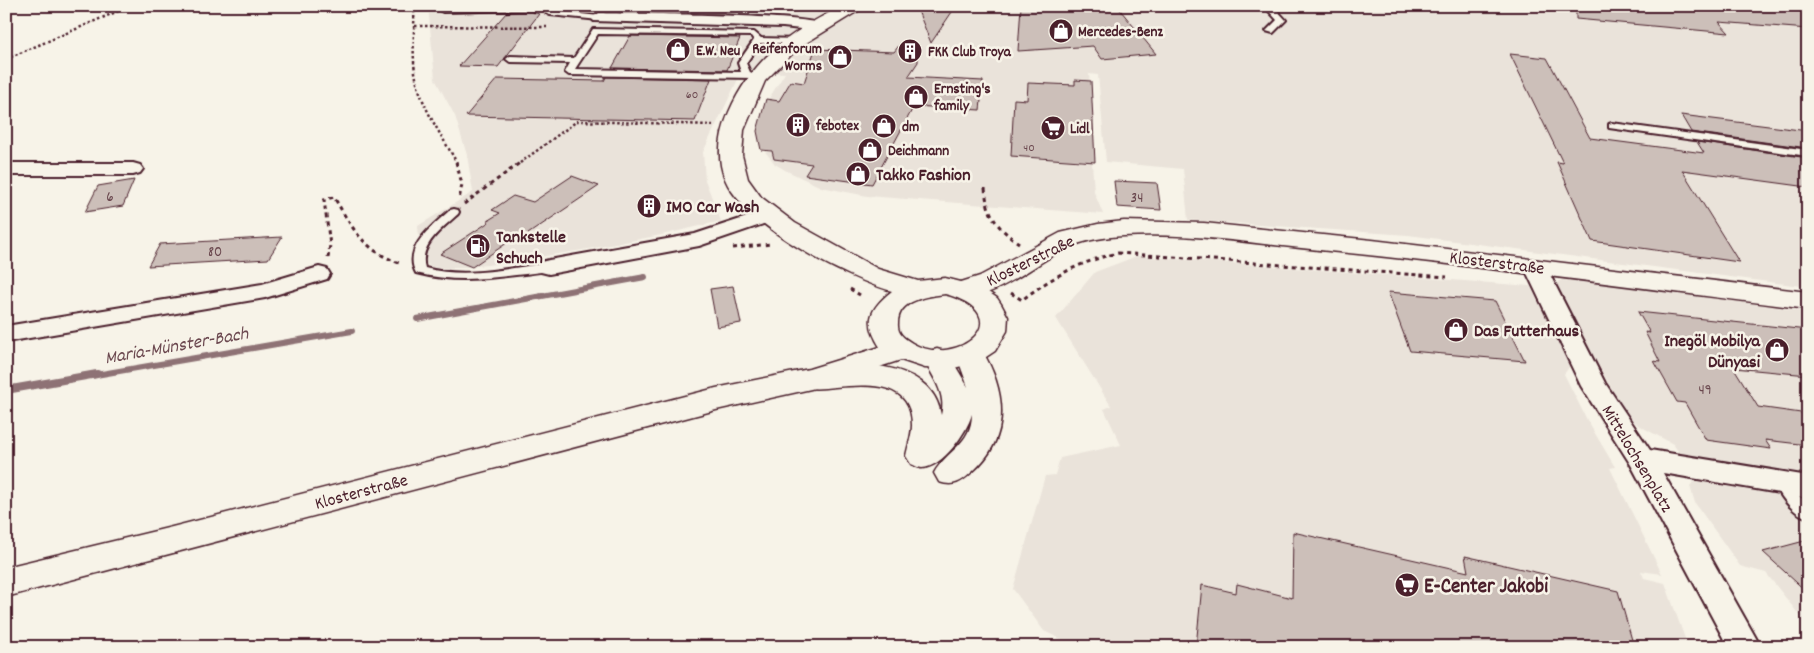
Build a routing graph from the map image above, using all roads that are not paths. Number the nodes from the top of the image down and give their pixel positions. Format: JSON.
{"nodes":[{"id":1,"x":443,"y":6,"type":"edge"},
{"id":2,"x":618,"y":6,"type":"edge"},
{"id":3,"x":858,"y":6,"type":"edge"},
{"id":4,"x":1268,"y":6,"type":"edge"},
{"id":5,"x":553,"y":7,"type":"edge"},
{"id":6,"x":638,"y":11,"type":"edge"},
{"id":7,"x":599,"y":18,"type":"joint"},
{"id":8,"x":818,"y":26,"type":"junction"},
{"id":9,"x":1270,"y":31,"type":"dead end"},
{"id":10,"x":758,"y":40,"type":"junction"},
{"id":11,"x":797,"y":41,"type":"junction"},
{"id":12,"x":510,"y":59,"type":"dead end"},
{"id":13,"x":575,"y":61,"type":"junction"},
{"id":14,"x":753,"y":75,"type":"junction"},
{"id":15,"x":1612,"y":126,"type":"dead end"},
{"id":16,"x":1808,"y":153,"type":"edge"},
{"id":17,"x":6,"y":169,"type":"edge"},
{"id":18,"x":133,"y":169,"type":"dead end"},
{"id":19,"x":454,"y":212,"type":"road end"},
{"id":20,"x":768,"y":216,"type":"junction"},
{"id":21,"x":1186,"y":231,"type":"junction"},
{"id":22,"x":830,"y":253,"type":"junction"},
{"id":23,"x":549,"y":266,"type":"joint"},
{"id":24,"x":1536,"y":267,"type":"junction"},
{"id":25,"x":319,"y":274,"type":"road end"},
{"id":26,"x":916,"y":289,"type":"junction"},
{"id":27,"x":964,"y":290,"type":"junction"},
{"id":28,"x":1808,"y":301,"type":"edge"},
{"id":29,"x":992,"y":309,"type":"junction"},
{"id":30,"x":886,"y":317,"type":"junction"},
{"id":31,"x":6,"y":334,"type":"edge"},
{"id":32,"x":903,"y":350,"type":"junction"},
{"id":33,"x":970,"y":354,"type":"junction"},
{"id":34,"x":937,"y":359,"type":"junction"},
{"id":35,"x":811,"y":379,"type":"junction"},
{"id":36,"x":716,"y":399,"type":"junction"},
{"id":37,"x":1641,"y":459,"type":"junction"},
{"id":38,"x":950,"y":473,"type":"dead end"},
{"id":39,"x":1795,"y":485,"type":"edge"},
{"id":40,"x":1808,"y":512,"type":"edge"},
{"id":41,"x":6,"y":582,"type":"edge"},
{"id":42,"x":1745,"y":647,"type":"edge"}],
"edges":[{"from":1,"to":5,"type":"lane"},
{"from":2,"to":6,"type":"lane"},
{"from":3,"to":8,"type":"main road"},
{"from":4,"to":9,"type":"lane"},
{"from":5,"to":7,"type":"lane"},
{"from":6,"to":7,"type":"street"},
{"from":6,"to":8,"type":"street"},
{"from":8,"to":11,"type":"main road"},
{"from":10,"to":11,"type":"lane"},
{"from":10,"to":13,"type":"lane"},
{"from":10,"to":14,"type":"lane"},
{"from":11,"to":14,"type":"main road"},
{"from":12,"to":13,"type":"lane"},
{"from":13,"to":14,"type":"lane"},
{"from":14,"to":20,"type":"main road"},
{"from":15,"to":16,"type":"lane"},
{"from":17,"to":18,"type":"street"},
{"from":19,"to":23,"type":"lane"},
{"from":20,"to":22,"type":"main road"},
{"from":20,"to":23,"type":"street"},
{"from":21,"to":24,"type":"main road","name":"Klosterstraße"},
{"from":21,"to":27,"type":"main road","name":"Klosterstraße"},
{"from":21,"to":29,"type":"main road","name":"Klosterstraße"},
{"from":22,"to":26,"type":"main road"},
{"from":22,"to":30,"type":"main road"},
{"from":24,"to":28,"type":"main road","name":"Klosterstraße"},
{"from":24,"to":37,"type":"street","name":"Mittelochsenplatz"},
{"from":25,"to":31,"type":"street"},
{"from":26,"to":27,"type":"main road","name":"Klosterstraße"},
{"from":26,"to":30,"type":"main road","name":"Klosterstraße"},
{"from":27,"to":29,"type":"main road","name":"Klosterstraße"},
{"from":29,"to":33,"type":"main road","name":"Klosterstraße"},
{"from":30,"to":32,"type":"main road","name":"Klosterstraße"},
{"from":30,"to":36,"type":"main road","name":"Klosterstraße"},
{"from":32,"to":34,"type":"main road","name":"Klosterstraße"},
{"from":32,"to":35,"type":"main road","name":"Klosterstraße"},
{"from":33,"to":34,"type":"main road","name":"Klosterstraße"},
{"from":33,"to":38,"type":"main road"},
{"from":34,"to":35,"type":"main road"},
{"from":35,"to":36,"type":"main road","name":"Klosterstraße"},
{"from":36,"to":41,"type":"main road","name":"Klosterstraße"},
{"from":37,"to":39,"type":"street"},
{"from":37,"to":42,"type":"street","name":"Mittelochsenplatz"},
{"from":39,"to":40,"type":"lane"}]}
